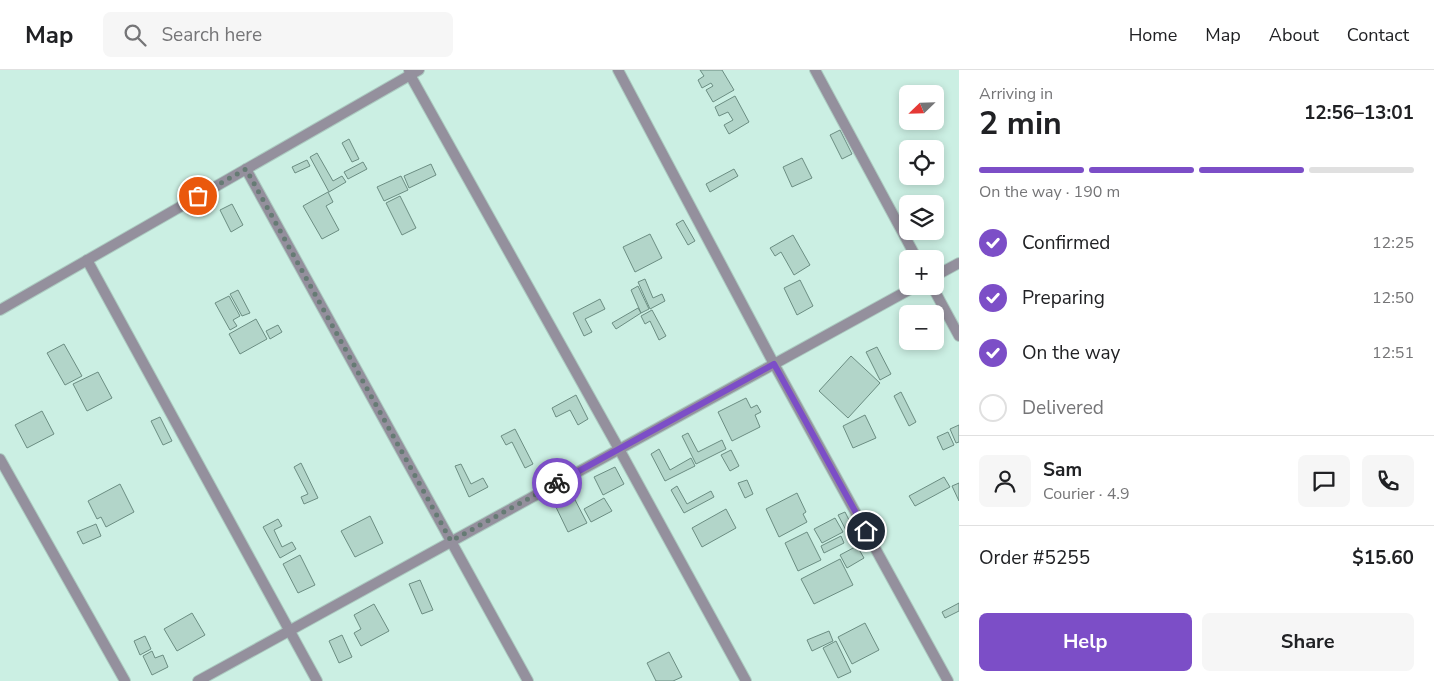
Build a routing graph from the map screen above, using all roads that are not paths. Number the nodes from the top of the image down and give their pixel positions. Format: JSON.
{"nodes":[{"id":1,"x":618,"y":70,"type":"edge"},
{"id":2,"x":815,"y":70,"type":"edge"},
{"id":3,"x":413,"y":72,"type":"edge"},
{"id":4,"x":246,"y":169,"type":"junction"},
{"id":5,"x":912,"y":250,"type":"edge"},
{"id":6,"x":87,"y":260,"type":"junction"},
{"id":7,"x":959,"y":263,"type":"edge"},
{"id":8,"x":944,"y":271,"type":"edge"},
{"id":9,"x":900,"y":295,"type":"edge"},
{"id":10,"x":937,"y":295,"type":"edge"},
{"id":11,"x":0,"y":310,"type":"edge"},
{"id":12,"x":959,"y":336,"type":"edge"},
{"id":13,"x":774,"y":364,"type":"junction"},
{"id":14,"x":619,"y":449,"type":"junction"},
{"id":15,"x":0,"y":459,"type":"edge"},
{"id":16,"x":451,"y":541,"type":"junction"},
{"id":17,"x":289,"y":631,"type":"junction"},
{"id":18,"x":125,"y":681,"type":"edge"},
{"id":19,"x":198,"y":681,"type":"edge"},
{"id":20,"x":317,"y":681,"type":"edge"},
{"id":21,"x":528,"y":681,"type":"edge"},
{"id":22,"x":746,"y":681,"type":"edge"},
{"id":23,"x":948,"y":681,"type":"edge"}],
"edges":[{"from":1,"to":13,"type":"street"},
{"from":2,"to":5,"type":"street"},
{"from":3,"to":4,"type":"street"},
{"from":3,"to":14,"type":"street"},
{"from":4,"to":6,"type":"street"},
{"from":4,"to":16,"type":"street"},
{"from":6,"to":11,"type":"street"},
{"from":6,"to":17,"type":"street"},
{"from":7,"to":8,"type":"street"},
{"from":9,"to":13,"type":"street"},
{"from":10,"to":12,"type":"street"},
{"from":13,"to":14,"type":"street"},
{"from":13,"to":23,"type":"street"},
{"from":14,"to":16,"type":"street"},
{"from":14,"to":22,"type":"street"},
{"from":15,"to":18,"type":"street"},
{"from":16,"to":17,"type":"street"},
{"from":16,"to":21,"type":"street"},
{"from":17,"to":19,"type":"street"},
{"from":17,"to":20,"type":"street"}]}
